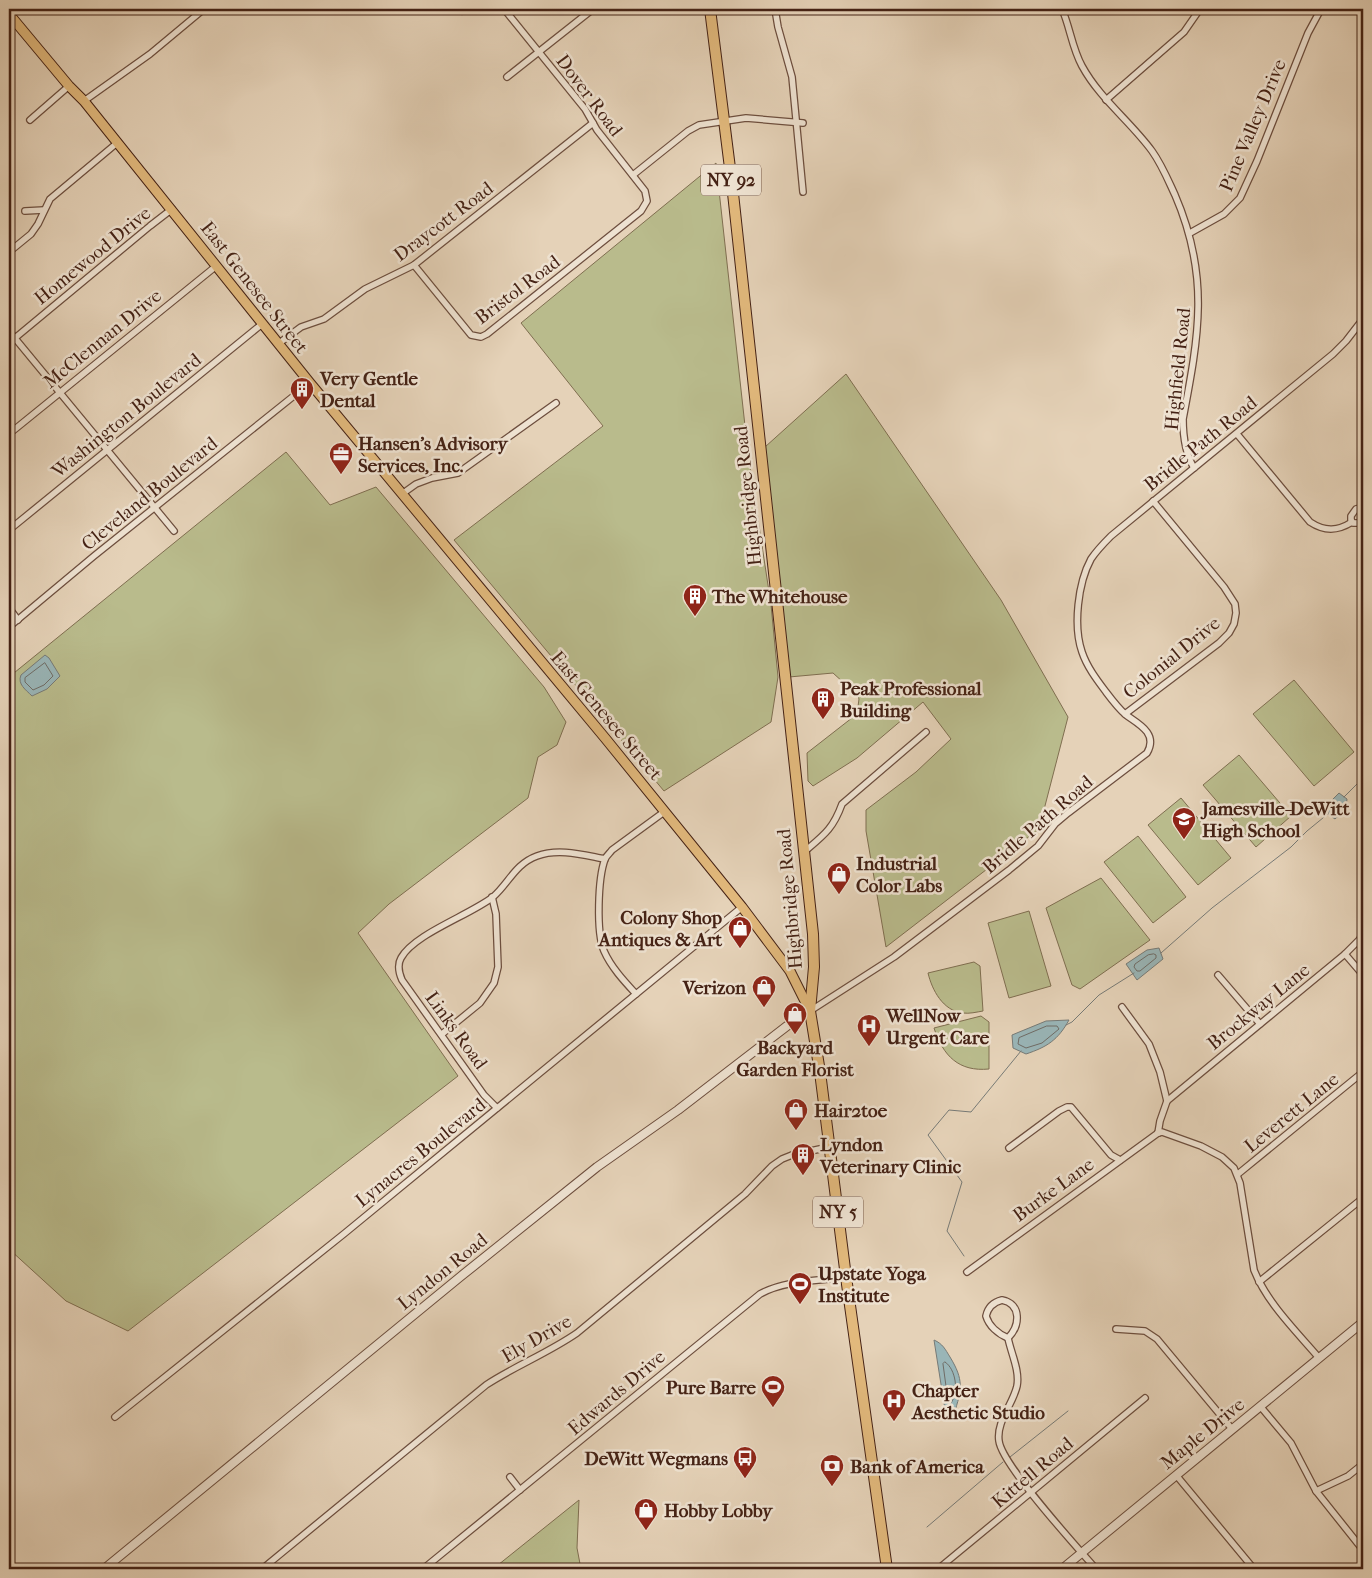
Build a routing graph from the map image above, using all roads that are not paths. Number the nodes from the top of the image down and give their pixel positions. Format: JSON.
{"nodes":[{"id":1,"x":204,"y":9,"type":"edge"},
{"id":2,"x":504,"y":9,"type":"edge"},
{"id":3,"x":593,"y":9,"type":"edge"},
{"id":4,"x":710,"y":9,"type":"edge"},
{"id":5,"x":775,"y":9,"type":"edge"},
{"id":6,"x":1062,"y":9,"type":"edge"},
{"id":7,"x":1200,"y":9,"type":"edge"},
{"id":8,"x":1320,"y":9,"type":"edge"},
{"id":9,"x":9,"y":14,"type":"edge"},
{"id":10,"x":539,"y":52,"type":"junction"},
{"id":11,"x":507,"y":77,"type":"dead end"},
{"id":12,"x":69,"y":86,"type":"junction"},
{"id":13,"x":1106,"y":100,"type":"junction"},
{"id":14,"x":84,"y":101,"type":"junction"},
{"id":15,"x":30,"y":120,"type":"dead end"},
{"id":16,"x":724,"y":121,"type":"junction"},
{"id":17,"x":593,"y":123,"type":"junction"},
{"id":18,"x":796,"y":123,"type":"junction"},
{"id":19,"x":803,"y":123,"type":"dead end"},
{"id":20,"x":118,"y":143,"type":"junction"},
{"id":21,"x":633,"y":175,"type":"junction"},
{"id":22,"x":803,"y":192,"type":"dead end"},
{"id":23,"x":647,"y":201,"type":"joint"},
{"id":24,"x":44,"y":210,"type":"junction"},
{"id":25,"x":172,"y":210,"type":"junction"},
{"id":26,"x":25,"y":211,"type":"dead end"},
{"id":27,"x":1190,"y":232,"type":"junction"},
{"id":28,"x":9,"y":252,"type":"edge"},
{"id":29,"x":414,"y":265,"type":"junction"},
{"id":30,"x":215,"y":267,"type":"junction"},
{"id":31,"x":1363,"y":319,"type":"edge"},
{"id":32,"x":262,"y":324,"type":"junction"},
{"id":33,"x":9,"y":331,"type":"edge"},
{"id":34,"x":15,"y":338,"type":"junction"},
{"id":35,"x":9,"y":343,"type":"edge"},
{"id":36,"x":278,"y":344,"type":"junction"},
{"id":37,"x":310,"y":383,"type":"junction"},
{"id":38,"x":59,"y":393,"type":"junction"},
{"id":39,"x":556,"y":403,"type":"dead end"},
{"id":40,"x":9,"y":434,"type":"edge"},
{"id":41,"x":1237,"y":434,"type":"junction"},
{"id":42,"x":106,"y":450,"type":"junction"},
{"id":43,"x":1194,"y":468,"type":"junction"},
{"id":44,"x":402,"y":494,"type":"junction"},
{"id":45,"x":1153,"y":501,"type":"junction"},
{"id":46,"x":1363,"y":507,"type":"edge"},
{"id":47,"x":154,"y":508,"type":"junction"},
{"id":48,"x":1363,"y":520,"type":"edge"},
{"id":49,"x":1352,"y":522,"type":"junction"},
{"id":50,"x":9,"y":530,"type":"edge"},
{"id":51,"x":174,"y":531,"type":"dead end"},
{"id":52,"x":9,"y":608,"type":"edge"},
{"id":53,"x":18,"y":620,"type":"junction"},
{"id":54,"x":9,"y":627,"type":"edge"},
{"id":55,"x":1125,"y":714,"type":"junction"},
{"id":56,"x":926,"y":732,"type":"dead end"},
{"id":57,"x":664,"y":812,"type":"junction"},
{"id":58,"x":804,"y":852,"type":"junction"},
{"id":59,"x":605,"y":860,"type":"junction"},
{"id":60,"x":492,"y":897,"type":"junction"},
{"id":61,"x":742,"y":907,"type":"junction"},
{"id":62,"x":1363,"y":930,"type":"edge"},
{"id":63,"x":1346,"y":954,"type":"junction"},
{"id":64,"x":1218,"y":975,"type":"dead end"},
{"id":65,"x":1363,"y":976,"type":"edge"},
{"id":66,"x":636,"y":994,"type":"junction"},
{"id":67,"x":1122,"y":1007,"type":"dead end"},
{"id":68,"x":810,"y":1011,"type":"junction"},
{"id":69,"x":1260,"y":1024,"type":"junction"},
{"id":70,"x":442,"y":1034,"type":"junction"},
{"id":71,"x":1363,"y":1072,"type":"edge"},
{"id":72,"x":1167,"y":1101,"type":"junction"},
{"id":73,"x":497,"y":1108,"type":"junction"},
{"id":74,"x":1158,"y":1133,"type":"junction"},
{"id":75,"x":829,"y":1147,"type":"junction"},
{"id":76,"x":1009,"y":1148,"type":"dead end"},
{"id":77,"x":1120,"y":1160,"type":"junction"},
{"id":78,"x":1238,"y":1174,"type":"junction"},
{"id":79,"x":1363,"y":1198,"type":"edge"},
{"id":80,"x":967,"y":1272,"type":"dead end"},
{"id":81,"x":846,"y":1276,"type":"junction"},
{"id":82,"x":1259,"y":1282,"type":"junction"},
{"id":83,"x":1363,"y":1322,"type":"edge"},
{"id":84,"x":1116,"y":1329,"type":"dead end"},
{"id":85,"x":1008,"y":1338,"type":"junction"},
{"id":86,"x":1319,"y":1358,"type":"junction"},
{"id":87,"x":1145,"y":1398,"type":"dead end"},
{"id":88,"x":1260,"y":1406,"type":"junction"},
{"id":89,"x":115,"y":1417,"type":"dead end"},
{"id":90,"x":1232,"y":1429,"type":"junction"},
{"id":91,"x":1363,"y":1464,"type":"edge"},
{"id":92,"x":1176,"y":1475,"type":"junction"},
{"id":93,"x":510,"y":1477,"type":"dead end"},
{"id":94,"x":520,"y":1490,"type":"junction"},
{"id":95,"x":1316,"y":1491,"type":"junction"},
{"id":96,"x":1031,"y":1492,"type":"junction"},
{"id":97,"x":1363,"y":1550,"type":"edge"},
{"id":98,"x":1082,"y":1553,"type":"junction"},
{"id":99,"x":104,"y":1569,"type":"edge"},
{"id":100,"x":262,"y":1569,"type":"edge"},
{"id":101,"x":423,"y":1569,"type":"edge"},
{"id":102,"x":887,"y":1569,"type":"edge"},
{"id":103,"x":938,"y":1569,"type":"edge"},
{"id":104,"x":1062,"y":1569,"type":"edge"},
{"id":105,"x":1096,"y":1569,"type":"edge"},
{"id":106,"x":1254,"y":1569,"type":"edge"}],
"edges":[{"from":1,"to":14,"type":"street"},
{"from":2,"to":10,"type":"street","name":"Dover Road"},
{"from":3,"to":10,"type":"street"},
{"from":4,"to":16,"type":"highway","name":"Highbridge Road","number":"NY 92"},
{"from":5,"to":18,"type":"street"},
{"from":6,"to":13,"type":"street","name":"Highfield Road"},
{"from":7,"to":13,"type":"street"},
{"from":8,"to":27,"type":"street","name":"Pine Valley Drive"},
{"from":9,"to":12,"type":"main road","name":"East Genesee Street","number":"NY 5"},
{"from":10,"to":11,"type":"street"},
{"from":10,"to":17,"type":"street","name":"Dover Road"},
{"from":12,"to":14,"type":"main road","name":"East Genesee Street","number":"NY 5"},
{"from":12,"to":15,"type":"street"},
{"from":13,"to":27,"type":"street","name":"Highfield Road"},
{"from":14,"to":20,"type":"main road","name":"East Genesee Street","number":"NY 5"},
{"from":16,"to":18,"type":"street"},
{"from":16,"to":21,"type":"street"},
{"from":16,"to":58,"type":"highway","name":"Highbridge Road","number":"NY 92"},
{"from":17,"to":21,"type":"street","name":"Dover Road"},
{"from":17,"to":29,"type":"street","name":"Draycott Road"},
{"from":18,"to":19,"type":"street"},
{"from":18,"to":22,"type":"street"},
{"from":20,"to":24,"type":"street"},
{"from":20,"to":25,"type":"main road","name":"East Genesee Street","number":"NY 5"},
{"from":21,"to":23,"type":"street","name":"Dover Road"},
{"from":23,"to":29,"type":"street","name":"Bristol Road"},
{"from":24,"to":26,"type":"street"},
{"from":24,"to":28,"type":"street"},
{"from":25,"to":30,"type":"main road","name":"East Genesee Street","number":"NY 5"},
{"from":25,"to":34,"type":"street","name":"Homewood Drive"},
{"from":27,"to":43,"type":"street","name":"Highfield Road"},
{"from":29,"to":36,"type":"street","name":"Draycott Road"},
{"from":30,"to":32,"type":"main road","name":"East Genesee Street","number":"NY 5"},
{"from":30,"to":38,"type":"street","name":"McClennan Drive"},
{"from":31,"to":41,"type":"street","name":"Bridle Path Road"},
{"from":32,"to":36,"type":"main road","name":"East Genesee Street","number":"NY 5"},
{"from":32,"to":42,"type":"street","name":"Washington Boulevard"},
{"from":33,"to":34,"type":"street"},
{"from":34,"to":35,"type":"street","name":"Homewood Drive"},
{"from":34,"to":38,"type":"street"},
{"from":36,"to":37,"type":"main road","name":"East Genesee Street","number":"NY 5"},
{"from":37,"to":44,"type":"main road","name":"East Genesee Street","number":"NY 5"},
{"from":37,"to":47,"type":"street","name":"Cleveland Boulevard"},
{"from":38,"to":40,"type":"street","name":"McClennan Drive"},
{"from":38,"to":42,"type":"street"},
{"from":39,"to":44,"type":"street"},
{"from":41,"to":43,"type":"street","name":"Bridle Path Road"},
{"from":41,"to":49,"type":"street"},
{"from":42,"to":47,"type":"street"},
{"from":42,"to":50,"type":"street","name":"Washington Boulevard"},
{"from":43,"to":45,"type":"street","name":"Bridle Path Road"},
{"from":44,"to":57,"type":"main road","name":"East Genesee Street","number":"NY 5"},
{"from":45,"to":55,"type":"street","name":"Bridle Path Road"},
{"from":45,"to":55,"type":"street","name":"Colonial Drive"},
{"from":46,"to":49,"type":"street"},
{"from":47,"to":51,"type":"street"},
{"from":47,"to":53,"type":"street","name":"Cleveland Boulevard"},
{"from":48,"to":49,"type":"street"},
{"from":52,"to":53,"type":"street"},
{"from":53,"to":54,"type":"street","name":"Cleveland Boulevard"},
{"from":55,"to":68,"type":"street","name":"Bridle Path Road"},
{"from":56,"to":58,"type":"street"},
{"from":57,"to":59,"type":"street"},
{"from":57,"to":61,"type":"main road","name":"East Genesee Street","number":"NY 5"},
{"from":58,"to":68,"type":"highway","name":"Highbridge Road","number":"NY 92"},
{"from":59,"to":60,"type":"street"},
{"from":59,"to":66,"type":"street"},
{"from":60,"to":70,"type":"street"},
{"from":60,"to":70,"type":"street","name":"Links Road"},
{"from":61,"to":66,"type":"street","name":"Lynacres Boulevard"},
{"from":61,"to":68,"type":"main road","name":"East Genesee Street","number":"NY 5"},
{"from":62,"to":63,"type":"street","name":"Brockway Lane"},
{"from":63,"to":65,"type":"street"},
{"from":63,"to":69,"type":"street","name":"Brockway Lane"},
{"from":64,"to":69,"type":"street"},
{"from":66,"to":73,"type":"street","name":"Lynacres Boulevard"},
{"from":67,"to":72,"type":"street"},
{"from":68,"to":75,"type":"highway","name":"East Genesee Street","number":"NY 5"},
{"from":68,"to":99,"type":"street","name":"Lyndon Road"},
{"from":69,"to":72,"type":"street","name":"Brockway Lane"},
{"from":70,"to":73,"type":"street","name":"Links Road"},
{"from":71,"to":78,"type":"street","name":"Leverett Lane"},
{"from":72,"to":74,"type":"street"},
{"from":73,"to":89,"type":"street","name":"Lynacres Boulevard"},
{"from":74,"to":77,"type":"street","name":"Burke Lane"},
{"from":74,"to":78,"type":"street"},
{"from":75,"to":81,"type":"highway","name":"East Genesee Street","number":"NY 5"},
{"from":75,"to":100,"type":"street","name":"Ely Drive"},
{"from":76,"to":77,"type":"street"},
{"from":77,"to":80,"type":"street","name":"Burke Lane"},
{"from":78,"to":82,"type":"street"},
{"from":79,"to":82,"type":"street"},
{"from":81,"to":94,"type":"street","name":"Edwards Drive"},
{"from":81,"to":102,"type":"highway","name":"East Genesee Street","number":"NY 5"},
{"from":82,"to":86,"type":"street"},
{"from":83,"to":86,"type":"street","name":"Maple Drive"},
{"from":84,"to":90,"type":"street"},
{"from":85,"to":85,"type":"street"},
{"from":85,"to":96,"type":"street"},
{"from":86,"to":88,"type":"street","name":"Maple Drive"},
{"from":87,"to":96,"type":"street","name":"Kittell Road"},
{"from":88,"to":90,"type":"street","name":"Maple Drive"},
{"from":88,"to":95,"type":"street"},
{"from":90,"to":92,"type":"street","name":"Maple Drive"},
{"from":91,"to":95,"type":"street"},
{"from":92,"to":98,"type":"street","name":"Maple Drive"},
{"from":92,"to":106,"type":"street"},
{"from":93,"to":94,"type":"street"},
{"from":94,"to":101,"type":"street","name":"Edwards Drive"},
{"from":95,"to":97,"type":"street"},
{"from":96,"to":98,"type":"street"},
{"from":96,"to":103,"type":"street","name":"Kittell Road"},
{"from":98,"to":104,"type":"street","name":"Maple Drive"},
{"from":98,"to":105,"type":"street"}]}
